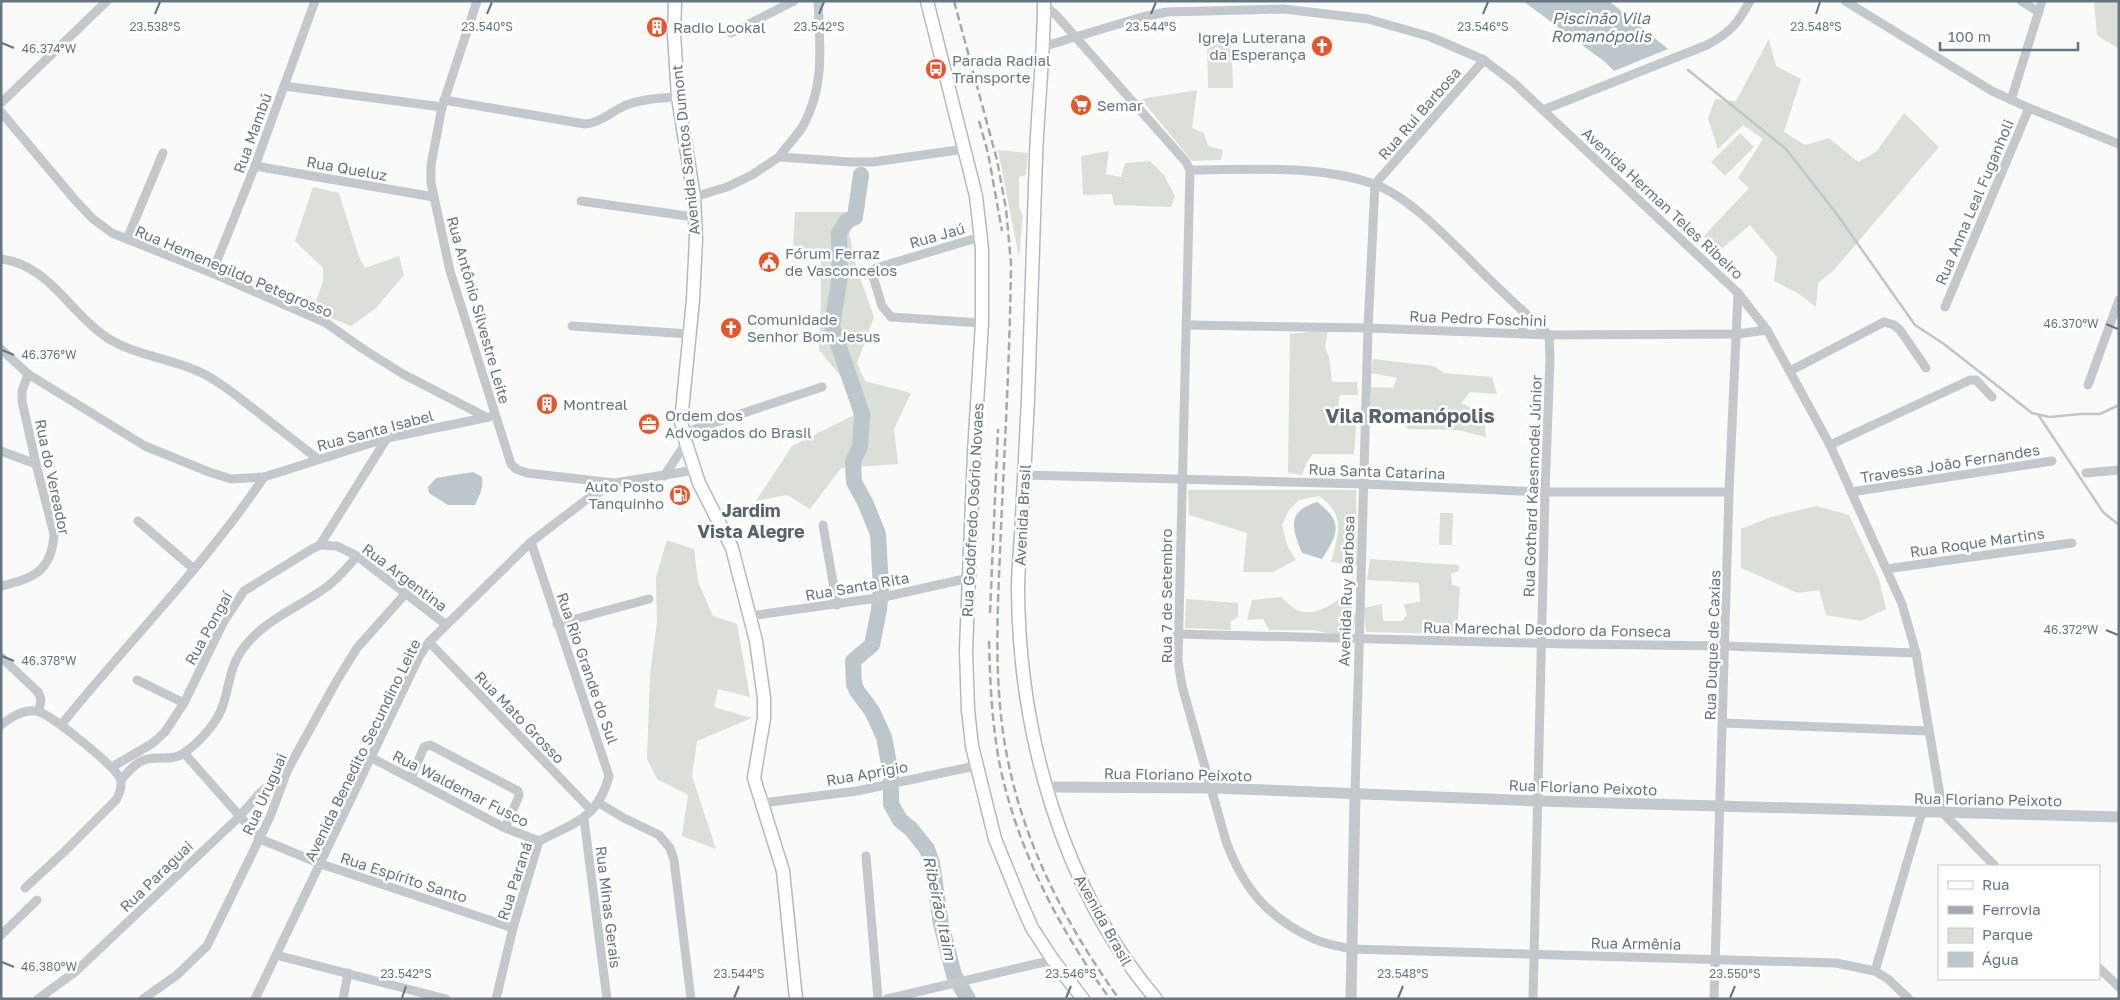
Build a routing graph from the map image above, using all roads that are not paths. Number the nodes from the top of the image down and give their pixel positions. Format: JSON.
{"nodes":[{"id":1,"x":107,"y":1,"type":"edge"},
{"id":2,"x":315,"y":1,"type":"edge"},
{"id":3,"x":477,"y":1,"type":"edge"},
{"id":4,"x":675,"y":1,"type":"edge"},
{"id":5,"x":794,"y":1,"type":"edge"},
{"id":6,"x":818,"y":1,"type":"edge"},
{"id":7,"x":927,"y":1,"type":"edge"},
{"id":8,"x":1750,"y":1,"type":"edge"},
{"id":9,"x":1845,"y":1,"type":"edge"},
{"id":10,"x":2021,"y":1,"type":"edge"},
{"id":11,"x":2042,"y":1,"type":"edge"},
{"id":12,"x":1044,"y":3,"type":"edge"},
{"id":13,"x":1222,"y":6,"type":"edge"},
{"id":14,"x":2039,"y":12,"type":"junction"},
{"id":15,"x":731,"y":33,"type":"dead end"},
{"id":16,"x":1075,"y":37,"type":"junction"},
{"id":17,"x":1042,"y":47,"type":"junction"},
{"id":18,"x":1484,"y":60,"type":"junction"},
{"id":19,"x":284,"y":86,"type":"junction"},
{"id":20,"x":678,"y":97,"type":"junction"},
{"id":21,"x":2011,"y":100,"type":"junction"},
{"id":22,"x":1,"y":103,"type":"edge"},
{"id":23,"x":443,"y":104,"type":"junction"},
{"id":24,"x":2029,"y":108,"type":"junction"},
{"id":25,"x":1543,"y":110,"type":"junction"},
{"id":26,"x":1,"y":112,"type":"edge"},
{"id":27,"x":2119,"y":144,"type":"edge"},
{"id":28,"x":965,"y":149,"type":"junction"},
{"id":29,"x":163,"y":153,"type":"dead end"},
{"id":30,"x":779,"y":157,"type":"junction"},
{"id":31,"x":255,"y":166,"type":"junction"},
{"id":32,"x":1190,"y":170,"type":"junction"},
{"id":33,"x":1375,"y":184,"type":"junction"},
{"id":34,"x":434,"y":197,"type":"junction"},
{"id":35,"x":694,"y":197,"type":"junction"},
{"id":36,"x":581,"y":202,"type":"dead end"},
{"id":37,"x":694,"y":217,"type":"junction"},
{"id":38,"x":980,"y":237,"type":"junction"},
{"id":39,"x":127,"y":239,"type":"junction"},
{"id":40,"x":1,"y":259,"type":"edge"},
{"id":41,"x":212,"y":273,"type":"junction"},
{"id":42,"x":1738,"y":293,"type":"junction"},
{"id":43,"x":2119,"y":300,"type":"edge"},
{"id":44,"x":1945,"y":307,"type":"dead end"},
{"id":45,"x":1522,"y":310,"type":"junction"},
{"id":46,"x":982,"y":323,"type":"junction"},
{"id":47,"x":1187,"y":324,"type":"junction"},
{"id":48,"x":572,"y":326,"type":"dead end"},
{"id":49,"x":1368,"y":328,"type":"junction"},
{"id":50,"x":1767,"y":330,"type":"junction"},
{"id":51,"x":689,"y":334,"type":"junction"},
{"id":52,"x":1522,"y":334,"type":"junction"},
{"id":53,"x":1738,"y":334,"type":"junction"},
{"id":54,"x":1549,"y":335,"type":"junction"},
{"id":55,"x":1,"y":349,"type":"edge"},
{"id":56,"x":1926,"y":368,"type":"dead end"},
{"id":57,"x":1790,"y":371,"type":"junction"},
{"id":58,"x":28,"y":374,"type":"junction"},
{"id":59,"x":2088,"y":385,"type":"dead end"},
{"id":60,"x":822,"y":387,"type":"dead end"},
{"id":61,"x":1992,"y":396,"type":"dead end"},
{"id":62,"x":491,"y":416,"type":"junction"},
{"id":63,"x":387,"y":438,"type":"junction"},
{"id":64,"x":684,"y":438,"type":"junction"},
{"id":65,"x":1830,"y":445,"type":"junction"},
{"id":66,"x":1,"y":451,"type":"edge"},
{"id":67,"x":318,"y":459,"type":"junction"},
{"id":68,"x":2052,"y":461,"type":"dead end"},
{"id":69,"x":36,"y":464,"type":"junction"},
{"id":70,"x":695,"y":470,"type":"junction"},
{"id":71,"x":2119,"y":470,"type":"edge"},
{"id":72,"x":2086,"y":472,"type":"dead end"},
{"id":73,"x":1024,"y":475,"type":"junction"},
{"id":74,"x":664,"y":476,"type":"junction"},
{"id":75,"x":264,"y":477,"type":"junction"},
{"id":76,"x":1182,"y":478,"type":"junction"},
{"id":77,"x":615,"y":483,"type":"junction"},
{"id":78,"x":1364,"y":484,"type":"junction"},
{"id":79,"x":1544,"y":492,"type":"junction"},
{"id":80,"x":1730,"y":492,"type":"junction"},
{"id":81,"x":1851,"y":492,"type":"junction"},
{"id":82,"x":138,"y":521,"type":"dead end"},
{"id":83,"x":823,"y":525,"type":"dead end"},
{"id":84,"x":531,"y":542,"type":"junction"},
{"id":85,"x":2072,"y":543,"type":"dead end"},
{"id":86,"x":320,"y":546,"type":"junction"},
{"id":87,"x":357,"y":556,"type":"junction"},
{"id":88,"x":194,"y":569,"type":"junction"},
{"id":89,"x":1886,"y":569,"type":"junction"},
{"id":90,"x":969,"y":578,"type":"junction"},
{"id":91,"x":1,"y":586,"type":"edge"},
{"id":92,"x":406,"y":594,"type":"junction"},
{"id":93,"x":648,"y":598,"type":"dead end"},
{"id":94,"x":837,"y":605,"type":"junction"},
{"id":95,"x":750,"y":616,"type":"junction"},
{"id":96,"x":445,"y":624,"type":"junction"},
{"id":97,"x":557,"y":624,"type":"junction"},
{"id":98,"x":1177,"y":634,"type":"junction"},
{"id":99,"x":1360,"y":638,"type":"junction"},
{"id":100,"x":428,"y":642,"type":"junction"},
{"id":101,"x":1541,"y":643,"type":"junction"},
{"id":102,"x":1725,"y":646,"type":"junction"},
{"id":103,"x":1916,"y":653,"type":"junction"},
{"id":104,"x":1,"y":657,"type":"edge"},
{"id":105,"x":137,"y":680,"type":"dead end"},
{"id":106,"x":184,"y":703,"type":"junction"},
{"id":107,"x":38,"y":711,"type":"junction"},
{"id":108,"x":1723,"y":723,"type":"junction"},
{"id":109,"x":1,"y":724,"type":"edge"},
{"id":110,"x":61,"y":725,"type":"junction"},
{"id":111,"x":1930,"y":731,"type":"junction"},
{"id":112,"x":184,"y":753,"type":"junction"},
{"id":113,"x":372,"y":758,"type":"junction"},
{"id":114,"x":975,"y":766,"type":"junction"},
{"id":115,"x":112,"y":767,"type":"junction"},
{"id":116,"x":288,"y":769,"type":"junction"},
{"id":117,"x":411,"y":778,"type":"junction"},
{"id":118,"x":121,"y":780,"type":"junction"},
{"id":119,"x":1046,"y":787,"type":"junction"},
{"id":120,"x":1213,"y":788,"type":"junction"},
{"id":121,"x":1355,"y":794,"type":"junction"},
{"id":122,"x":1538,"y":800,"type":"junction"},
{"id":123,"x":599,"y":802,"type":"junction"},
{"id":124,"x":762,"y":802,"type":"junction"},
{"id":125,"x":1721,"y":806,"type":"junction"},
{"id":126,"x":592,"y":810,"type":"junction"},
{"id":127,"x":1922,"y":812,"type":"junction"},
{"id":128,"x":1943,"y":813,"type":"junction"},
{"id":129,"x":239,"y":817,"type":"junction"},
{"id":130,"x":2119,"y":817,"type":"edge"},
{"id":131,"x":584,"y":819,"type":"junction"},
{"id":132,"x":505,"y":828,"type":"junction"},
{"id":133,"x":260,"y":839,"type":"junction"},
{"id":134,"x":539,"y":841,"type":"junction"},
{"id":135,"x":866,"y":856,"type":"dead end"},
{"id":136,"x":321,"y":864,"type":"junction"},
{"id":137,"x":1994,"y":865,"type":"edge"},
{"id":138,"x":25,"y":888,"type":"dead end"},
{"id":139,"x":37,"y":900,"type":"dead end"},
{"id":140,"x":513,"y":928,"type":"junction"},
{"id":141,"x":1,"y":935,"type":"edge"},
{"id":142,"x":1351,"y":949,"type":"junction"},
{"id":143,"x":276,"y":955,"type":"junction"},
{"id":144,"x":1534,"y":955,"type":"junction"},
{"id":145,"x":1716,"y":958,"type":"junction"},
{"id":146,"x":1053,"y":960,"type":"junction"},
{"id":147,"x":2100,"y":969,"type":"edge"},
{"id":148,"x":1875,"y":971,"type":"junction"},
{"id":149,"x":348,"y":972,"type":"junction"},
{"id":150,"x":2119,"y":987,"type":"edge"},
{"id":151,"x":38,"y":999,"type":"edge"},
{"id":152,"x":143,"y":999,"type":"edge"},
{"id":153,"x":255,"y":999,"type":"edge"},
{"id":154,"x":342,"y":999,"type":"edge"},
{"id":155,"x":446,"y":999,"type":"edge"},
{"id":156,"x":496,"y":999,"type":"edge"},
{"id":157,"x":607,"y":999,"type":"edge"},
{"id":158,"x":691,"y":999,"type":"edge"},
{"id":159,"x":796,"y":999,"type":"edge"},
{"id":160,"x":878,"y":999,"type":"edge"},
{"id":161,"x":887,"y":999,"type":"edge"},
{"id":162,"x":1083,"y":999,"type":"edge"},
{"id":163,"x":1156,"y":999,"type":"edge"},
{"id":164,"x":1351,"y":999,"type":"edge"},
{"id":165,"x":1533,"y":999,"type":"edge"},
{"id":166,"x":1714,"y":999,"type":"edge"},
{"id":167,"x":1909,"y":999,"type":"edge"}],
"edges":[{"from":1,"to":22,"type":"street"},
{"from":2,"to":19,"type":"street","name":"Rua Mambú"},
{"from":3,"to":23,"type":"street","name":"Rua Antônio Silvestre Leite"},
{"from":4,"to":20,"type":"main road","name":"Avenida Santos Dumont"},
{"from":5,"to":15,"type":"street"},
{"from":6,"to":30,"type":"street"},
{"from":7,"to":28,"type":"main road","name":"Rua Godofredo Osório Novaes"},
{"from":8,"to":25,"type":"street"},
{"from":9,"to":21,"type":"street"},
{"from":10,"to":14,"type":"street"},
{"from":11,"to":14,"type":"street"},
{"from":12,"to":16,"type":"street"},
{"from":12,"to":17,"type":"main road","name":"Avenida Brasil"},
{"from":13,"to":16,"type":"street","name":"Avenida Herman Teles Ribeiro"},
{"from":13,"to":18,"type":"street","name":"Avenida Herman Teles Ribeiro"},
{"from":14,"to":21,"type":"street"},
{"from":16,"to":17,"type":"street","name":"Avenida Herman Teles Ribeiro"},
{"from":16,"to":32,"type":"street"},
{"from":17,"to":73,"type":"main road","name":"Avenida Brasil"},
{"from":18,"to":25,"type":"street","name":"Avenida Herman Teles Ribeiro"},
{"from":18,"to":33,"type":"street","name":"Rua Rui Barbosa"},
{"from":19,"to":23,"type":"street"},
{"from":19,"to":31,"type":"street","name":"Rua Mambú"},
{"from":20,"to":23,"type":"street"},
{"from":20,"to":35,"type":"main road","name":"Avenida Santos Dumont"},
{"from":21,"to":24,"type":"street"},
{"from":23,"to":34,"type":"street","name":"Rua Antônio Silvestre Leite"},
{"from":24,"to":27,"type":"street"},
{"from":24,"to":44,"type":"street","name":"Rua Anna Leal Fuganholi"},
{"from":25,"to":42,"type":"street","name":"Avenida Herman Teles Ribeiro"},
{"from":26,"to":39,"type":"street","name":"Rua Hemenegildo Petegrosso"},
{"from":28,"to":30,"type":"street"},
{"from":28,"to":38,"type":"main road","name":"Rua Godofredo Osório Novaes"},
{"from":29,"to":39,"type":"street"},
{"from":30,"to":35,"type":"street"},
{"from":31,"to":34,"type":"street","name":"Rua Queluz"},
{"from":31,"to":41,"type":"street","name":"Rua Mambú"},
{"from":32,"to":33,"type":"street"},
{"from":32,"to":47,"type":"street","name":"Rua 7 de Setembro"},
{"from":33,"to":45,"type":"street"},
{"from":33,"to":49,"type":"street","name":"Avenida Ruy Barbosa"},
{"from":34,"to":62,"type":"street","name":"Rua Antônio Silvestre Leite"},
{"from":35,"to":37,"type":"main road","name":"Avenida Santos Dumont"},
{"from":36,"to":37,"type":"street"},
{"from":37,"to":51,"type":"main road","name":"Avenida Santos Dumont"},
{"from":38,"to":46,"type":"main road","name":"Rua Godofredo Osório Novaes"},
{"from":38,"to":46,"type":"street","name":"Rua Jaú"},
{"from":39,"to":41,"type":"street","name":"Rua Hemenegildo Petegrosso"},
{"from":40,"to":67,"type":"street"},
{"from":41,"to":62,"type":"street","name":"Rua Hemenegildo Petegrosso"},
{"from":42,"to":50,"type":"street","name":"Avenida Herman Teles Ribeiro"},
{"from":42,"to":53,"type":"street","name":"Rua Duque de Caxias"},
{"from":43,"to":59,"type":"street"},
{"from":45,"to":52,"type":"street"},
{"from":45,"to":54,"type":"street"},
{"from":46,"to":90,"type":"main road","name":"Rua Godofredo Osório Novaes"},
{"from":47,"to":49,"type":"street","name":"Rua Pedro Foschini"},
{"from":47,"to":76,"type":"street","name":"Rua 7 de Setembro"},
{"from":48,"to":51,"type":"street"},
{"from":49,"to":52,"type":"street","name":"Rua Pedro Foschini"},
{"from":49,"to":78,"type":"street","name":"Avenida Ruy Barbosa"},
{"from":50,"to":53,"type":"street","name":"Rua Pedro Foschini"},
{"from":50,"to":57,"type":"street","name":"Avenida Herman Teles Ribeiro"},
{"from":51,"to":64,"type":"main road","name":"Avenida Santos Dumont"},
{"from":52,"to":54,"type":"street","name":"Rua Pedro Foschini"},
{"from":53,"to":54,"type":"street","name":"Rua Pedro Foschini"},
{"from":53,"to":80,"type":"street","name":"Rua Duque de Caxias"},
{"from":54,"to":79,"type":"street","name":"Rua Gothard Kaesmodel Júnior"},
{"from":55,"to":58,"type":"street","name":"Rua Santa Isabel"},
{"from":56,"to":57,"type":"street"},
{"from":57,"to":65,"type":"street","name":"Avenida Herman Teles Ribeiro"},
{"from":58,"to":69,"type":"street","name":"Rua do Vereador"},
{"from":58,"to":75,"type":"street","name":"Rua Santa Isabel"},
{"from":60,"to":64,"type":"street"},
{"from":61,"to":65,"type":"street"},
{"from":62,"to":63,"type":"street","name":"Rua Santa Isabel"},
{"from":62,"to":77,"type":"street","name":"Rua Antônio Silvestre Leite"},
{"from":63,"to":67,"type":"street","name":"Rua Santa Isabel"},
{"from":63,"to":86,"type":"street"},
{"from":64,"to":70,"type":"main road","name":"Avenida Santos Dumont"},
{"from":64,"to":74,"type":"street"},
{"from":65,"to":81,"type":"street","name":"Avenida Herman Teles Ribeiro"},
{"from":66,"to":69,"type":"street"},
{"from":67,"to":75,"type":"street","name":"Rua Santa Isabel"},
{"from":68,"to":81,"type":"street","name":"Travessa João Fernandes"},
{"from":69,"to":91,"type":"street","name":"Rua do Vereador"},
{"from":70,"to":74,"type":"street","name":"Avenida Benedito Secundino Leite"},
{"from":70,"to":95,"type":"main road","name":"Avenida Santos Dumont"},
{"from":71,"to":72,"type":"street"},
{"from":73,"to":76,"type":"street","name":"Rua Santa Catarina"},
{"from":73,"to":119,"type":"main road","name":"Avenida Brasil"},
{"from":74,"to":77,"type":"street","name":"Avenida Benedito Secundino Leite"},
{"from":75,"to":88,"type":"street"},
{"from":76,"to":78,"type":"street","name":"Rua Santa Catarina"},
{"from":76,"to":98,"type":"street","name":"Rua 7 de Setembro"},
{"from":77,"to":84,"type":"street","name":"Avenida Benedito Secundino Leite"},
{"from":78,"to":79,"type":"street","name":"Rua Santa Catarina"},
{"from":78,"to":99,"type":"street","name":"Avenida Ruy Barbosa"},
{"from":79,"to":80,"type":"street","name":"Rua Santa Catarina"},
{"from":79,"to":101,"type":"street","name":"Rua Gothard Kaesmodel Júnior"},
{"from":80,"to":102,"type":"street","name":"Rua Duque de Caxias"},
{"from":81,"to":89,"type":"street","name":"Avenida Herman Teles Ribeiro"},
{"from":82,"to":88,"type":"street"},
{"from":83,"to":94,"type":"street"},
{"from":84,"to":96,"type":"street","name":"Avenida Benedito Secundino Leite"},
{"from":84,"to":97,"type":"street","name":"Rua Rio Grande do Sul"},
{"from":85,"to":89,"type":"street","name":"Rua Roque Martins"},
{"from":86,"to":87,"type":"street","name":"Rua Argentina"},
{"from":86,"to":106,"type":"street","name":"Rua Pongaí"},
{"from":87,"to":92,"type":"street","name":"Rua Argentina"},
{"from":87,"to":112,"type":"street"},
{"from":88,"to":110,"type":"street"},
{"from":89,"to":103,"type":"street","name":"Avenida Herman Teles Ribeiro"},
{"from":90,"to":94,"type":"street","name":"Rua Santa Rita"},
{"from":90,"to":114,"type":"main road","name":"Rua Godofredo Osório Novaes"},
{"from":92,"to":96,"type":"street","name":"Rua Argentina"},
{"from":92,"to":116,"type":"street","name":"Rua Uruguai"},
{"from":93,"to":97,"type":"street"},
{"from":94,"to":95,"type":"street","name":"Rua Santa Rita"},
{"from":95,"to":124,"type":"main road","name":"Avenida Santos Dumont"},
{"from":96,"to":100,"type":"street","name":"Avenida Benedito Secundino Leite"},
{"from":97,"to":123,"type":"street","name":"Rua Rio Grande do Sul"},
{"from":98,"to":99,"type":"street","name":"Rua Marechal Deodoro da Fonseca"},
{"from":98,"to":120,"type":"street","name":"Rua 7 de Setembro"},
{"from":99,"to":101,"type":"street","name":"Rua Marechal Deodoro da Fonseca"},
{"from":99,"to":121,"type":"street","name":"Avenida Ruy Barbosa"},
{"from":100,"to":113,"type":"street","name":"Avenida Benedito Secundino Leite"},
{"from":100,"to":126,"type":"street","name":"Rua Mato Grosso"},
{"from":101,"to":102,"type":"street","name":"Rua Marechal Deodoro da Fonseca"},
{"from":101,"to":122,"type":"street","name":"Rua Gothard Kaesmodel Júnior"},
{"from":102,"to":103,"type":"street","name":"Rua Marechal Deodoro da Fonseca"},
{"from":102,"to":108,"type":"street","name":"Rua Duque de Caxias"},
{"from":103,"to":111,"type":"street","name":"Avenida Herman Teles Ribeiro"},
{"from":104,"to":107,"type":"street"},
{"from":105,"to":106,"type":"street"},
{"from":106,"to":115,"type":"street","name":"Rua Pongaí"},
{"from":107,"to":109,"type":"street"},
{"from":107,"to":110,"type":"street"},
{"from":108,"to":111,"type":"street"},
{"from":108,"to":125,"type":"street","name":"Rua Duque de Caxias"},
{"from":110,"to":115,"type":"street"},
{"from":111,"to":128,"type":"street","name":"Avenida Herman Teles Ribeiro"},
{"from":112,"to":118,"type":"street"},
{"from":112,"to":129,"type":"street"},
{"from":113,"to":117,"type":"street","name":"Rua Waldemar Fusco"},
{"from":113,"to":136,"type":"street","name":"Avenida Benedito Secundino Leite"},
{"from":114,"to":124,"type":"street","name":"Rua Aprigio"},
{"from":114,"to":146,"type":"main road","name":"Rua Godofredo Osório Novaes"},
{"from":115,"to":118,"type":"street"},
{"from":116,"to":129,"type":"street","name":"Rua Paraguai"},
{"from":116,"to":133,"type":"street","name":"Rua Uruguai"},
{"from":117,"to":132,"type":"street","name":"Rua Waldemar Fusco"},
{"from":117,"to":132,"type":"street"},
{"from":118,"to":138,"type":"street"},
{"from":119,"to":120,"type":"street","name":"Rua Floriano Peixoto"},
{"from":119,"to":163,"type":"main road","name":"Avenida Brasil"},
{"from":120,"to":121,"type":"street","name":"Rua Floriano Peixoto"},
{"from":120,"to":142,"type":"street","name":"Rua 7 de Setembro"},
{"from":121,"to":122,"type":"street","name":"Rua Floriano Peixoto"},
{"from":121,"to":142,"type":"street","name":"Avenida Ruy Barbosa"},
{"from":122,"to":125,"type":"street","name":"Rua Floriano Peixoto"},
{"from":122,"to":144,"type":"street","name":"Rua Gothard Kaesmodel Júnior"},
{"from":123,"to":126,"type":"street","name":"Rua Paraná"},
{"from":123,"to":158,"type":"street"},
{"from":124,"to":159,"type":"main road","name":"Avenida Santos Dumont"},
{"from":125,"to":127,"type":"street","name":"Rua Floriano Peixoto"},
{"from":125,"to":145,"type":"street","name":"Rua Duque de Caxias"},
{"from":126,"to":131,"type":"street","name":"Rua Paraná"},
{"from":127,"to":128,"type":"street","name":"Rua Floriano Peixoto"},
{"from":127,"to":148,"type":"street"},
{"from":128,"to":130,"type":"street","name":"Rua Floriano Peixoto"},
{"from":128,"to":137,"type":"street"},
{"from":129,"to":133,"type":"street"},
{"from":129,"to":151,"type":"street","name":"Rua Paraguai"},
{"from":131,"to":134,"type":"street","name":"Rua Paraná"},
{"from":131,"to":157,"type":"street","name":"Rua Minas Gerais"},
{"from":132,"to":134,"type":"street","name":"Rua Waldemar Fusco"},
{"from":133,"to":136,"type":"street","name":"Rua Espírito Santo"},
{"from":133,"to":152,"type":"street","name":"Rua Uruguai"},
{"from":134,"to":140,"type":"street","name":"Rua Paraná"},
{"from":135,"to":160,"type":"street"},
{"from":136,"to":140,"type":"street","name":"Rua Espírito Santo"},
{"from":136,"to":143,"type":"street","name":"Avenida Benedito Secundino Leite"},
{"from":139,"to":141,"type":"street"},
{"from":140,"to":156,"type":"street","name":"Rua Paraná"},
{"from":142,"to":144,"type":"street","name":"Rua Armênia"},
{"from":142,"to":164,"type":"street","name":"Avenida Ruy Barbosa"},
{"from":143,"to":149,"type":"street"},
{"from":143,"to":153,"type":"street","name":"Avenida Benedito Secundino Leite"},
{"from":144,"to":145,"type":"street","name":"Rua Armênia"},
{"from":144,"to":165,"type":"street","name":"Rua Gothard Kaesmodel Júnior"},
{"from":145,"to":148,"type":"street","name":"Rua Armênia"},
{"from":145,"to":166,"type":"street","name":"Rua Duque de Caxias"},
{"from":146,"to":161,"type":"street"},
{"from":146,"to":162,"type":"main road","name":"Rua Godofredo Osório Novaes"},
{"from":147,"to":150,"type":"street"},
{"from":148,"to":167,"type":"street","name":"Rua Armênia"},
{"from":149,"to":154,"type":"street"},
{"from":149,"to":155,"type":"street"}]}
